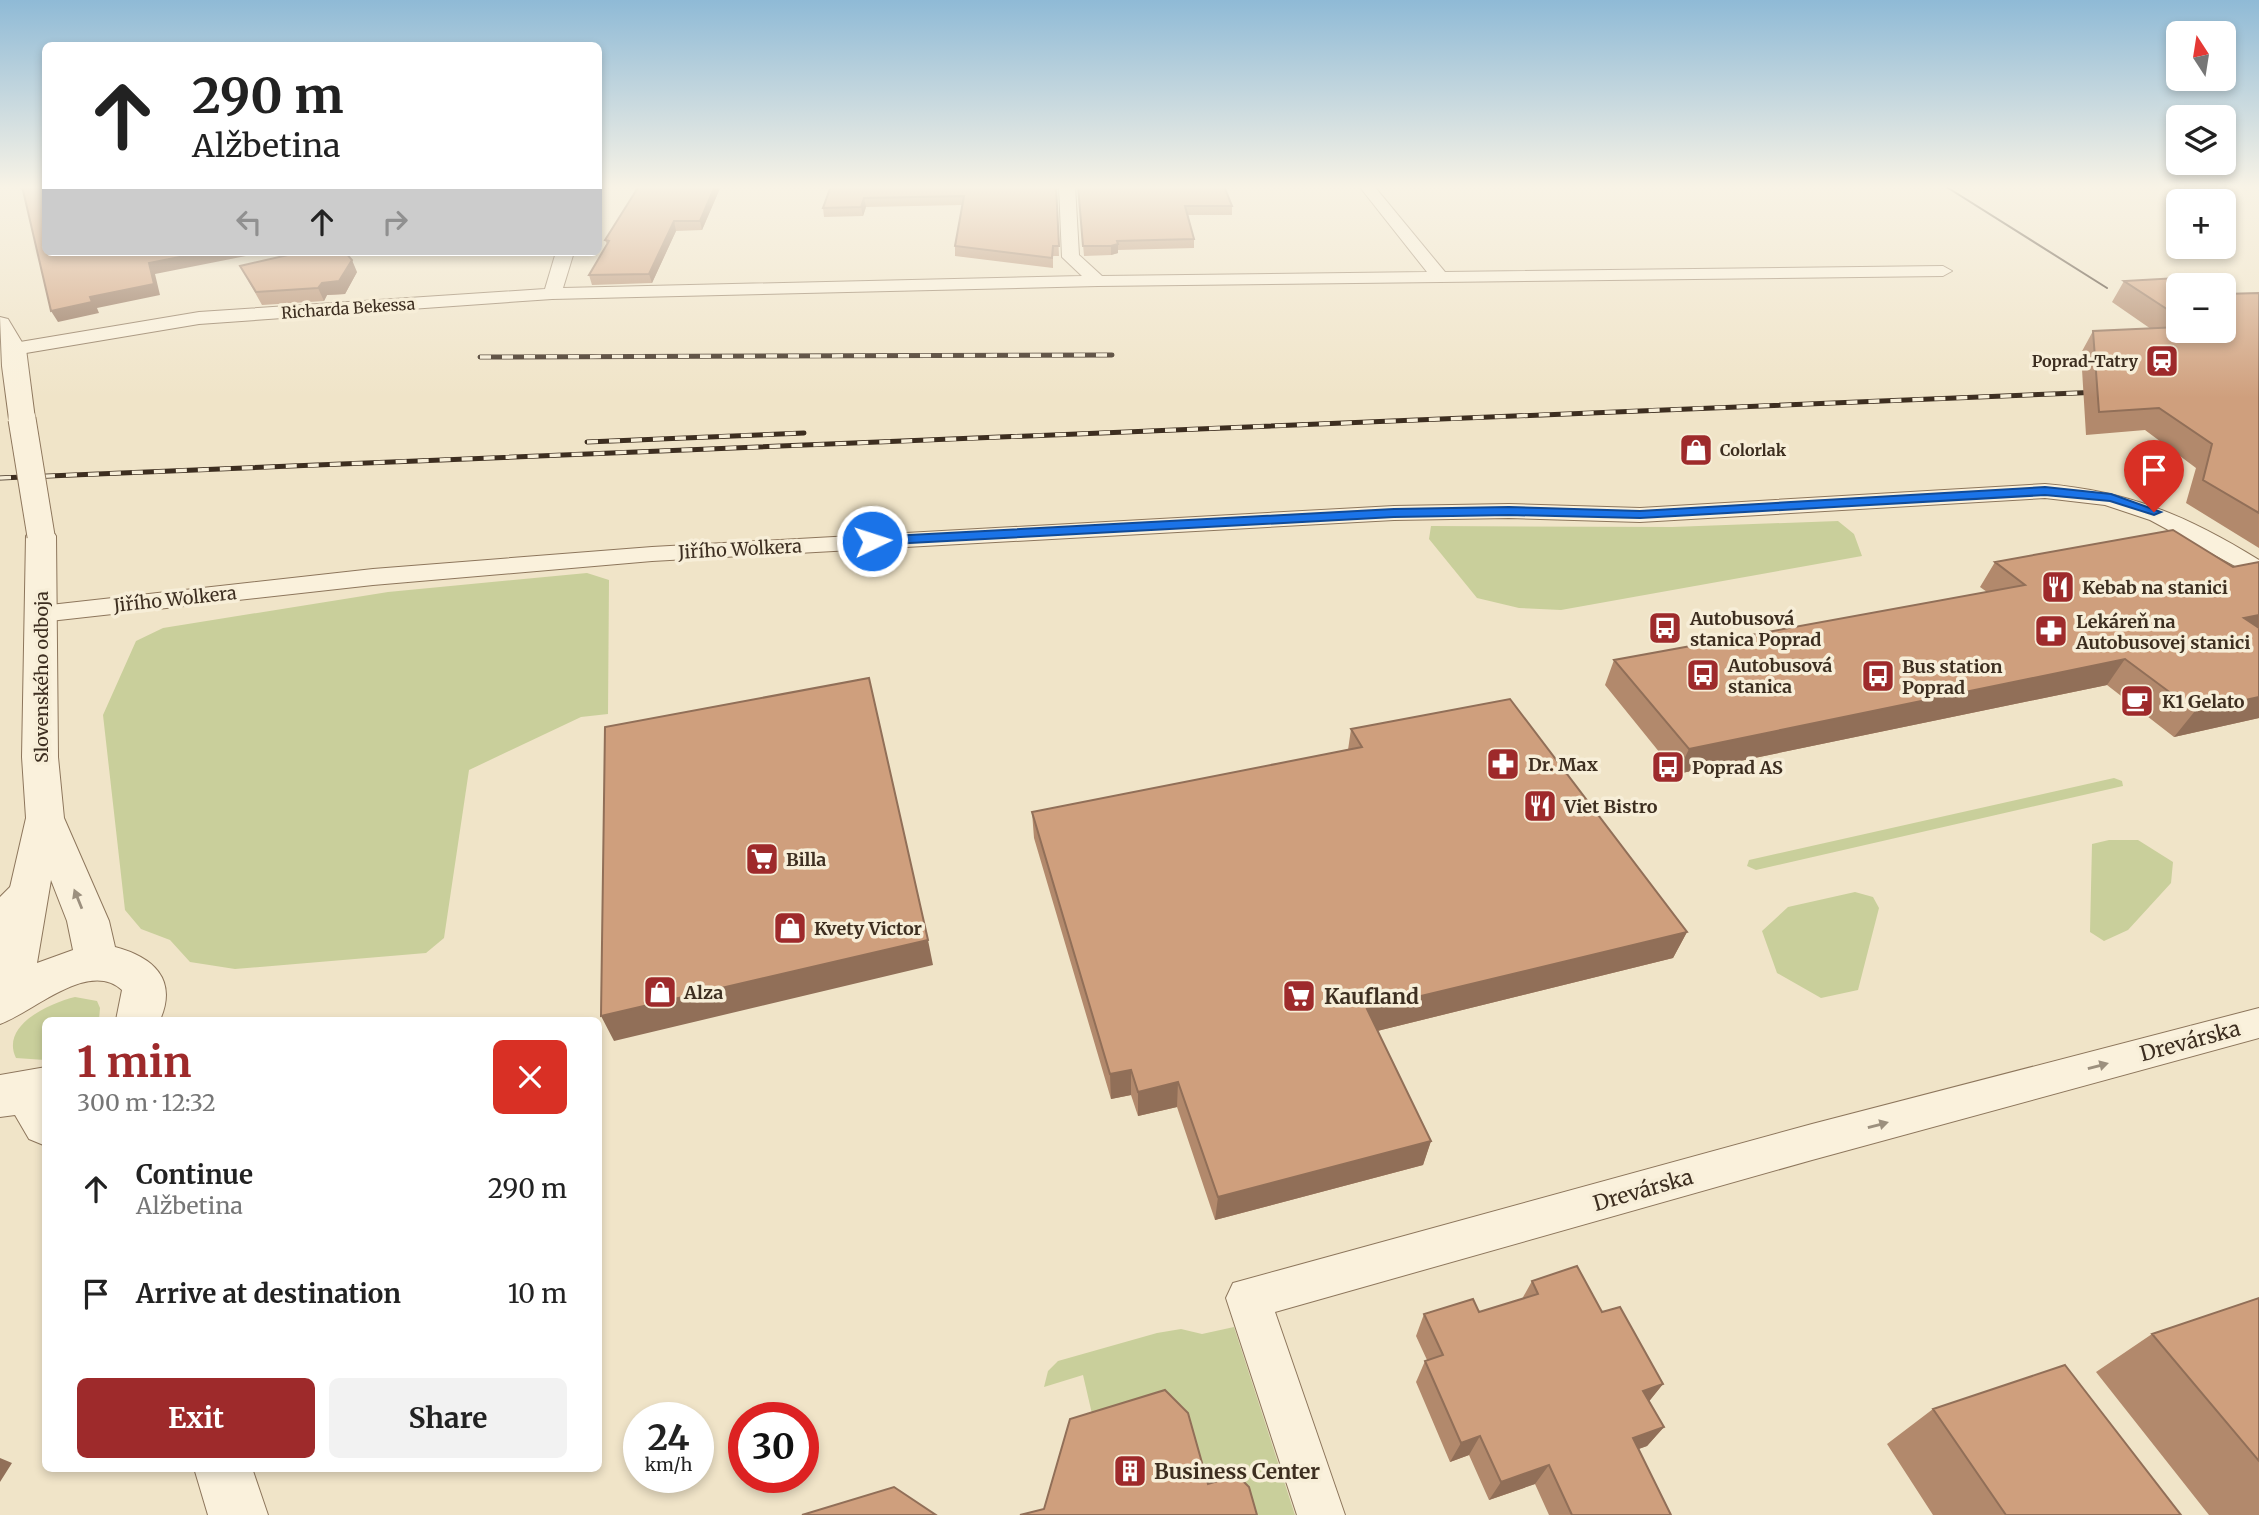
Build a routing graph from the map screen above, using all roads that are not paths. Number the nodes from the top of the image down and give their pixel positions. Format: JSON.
{"nodes":[{"id":1,"x":564,"y":257,"type":"edge"},
{"id":2,"x":1071,"y":257,"type":"edge"},
{"id":3,"x":1424,"y":257,"type":"edge"},
{"id":4,"x":1943,"y":271,"type":"dead end"},
{"id":5,"x":1440,"y":276,"type":"junction"},
{"id":6,"x":1098,"y":281,"type":"junction"},
{"id":7,"x":552,"y":294,"type":"junction"},
{"id":8,"x":0,"y":324,"type":"edge"},
{"id":9,"x":14,"y":349,"type":"junction"},
{"id":10,"x":2259,"y":571,"type":"edge"},
{"id":11,"x":41,"y":614,"type":"junction"},
{"id":12,"x":45,"y":818,"type":"junction"},
{"id":13,"x":14,"y":905,"type":"edge"},
{"id":14,"x":98,"y":964,"type":"junction"},
{"id":15,"x":5,"y":1001,"type":"edge"},
{"id":16,"x":139,"y":1017,"type":"edge"},
{"id":17,"x":2259,"y":1023,"type":"edge"},
{"id":18,"x":224,"y":1472,"type":"edge"},
{"id":19,"x":238,"y":1515,"type":"edge"},
{"id":20,"x":1321,"y":1515,"type":"edge"}],
"edges":[{"from":1,"to":7,"type":"street"},
{"from":2,"to":6,"type":"street"},
{"from":3,"to":5,"type":"street"},
{"from":4,"to":5,"type":"street","name":"Richarda Bekessa"},
{"from":5,"to":6,"type":"street","name":"Richarda Bekessa"},
{"from":6,"to":7,"type":"street","name":"Richarda Bekessa"},
{"from":7,"to":9,"type":"street","name":"Richarda Bekessa"},
{"from":8,"to":9,"type":"street"},
{"from":9,"to":11,"type":"street","name":"Slovenského odboja","bridge":true},
{"from":10,"to":11,"type":"street","name":"Jiřího Wolkera"},
{"from":11,"to":12,"type":"street","name":"Slovenského odboja"},
{"from":12,"to":13,"type":"street","name":"Slovenského odboja"},
{"from":14,"to":12,"type":"street","name":"Slovenského odboja","one_way":true},
{"from":13,"to":15,"type":"street","name":"Slovenského odboja"},
{"from":14,"to":15,"type":"street"},
{"from":14,"to":16,"type":"street"},
{"from":20,"to":17,"type":"street","name":"Drevárska","one_way":true},
{"from":18,"to":19,"type":"street"}]}
